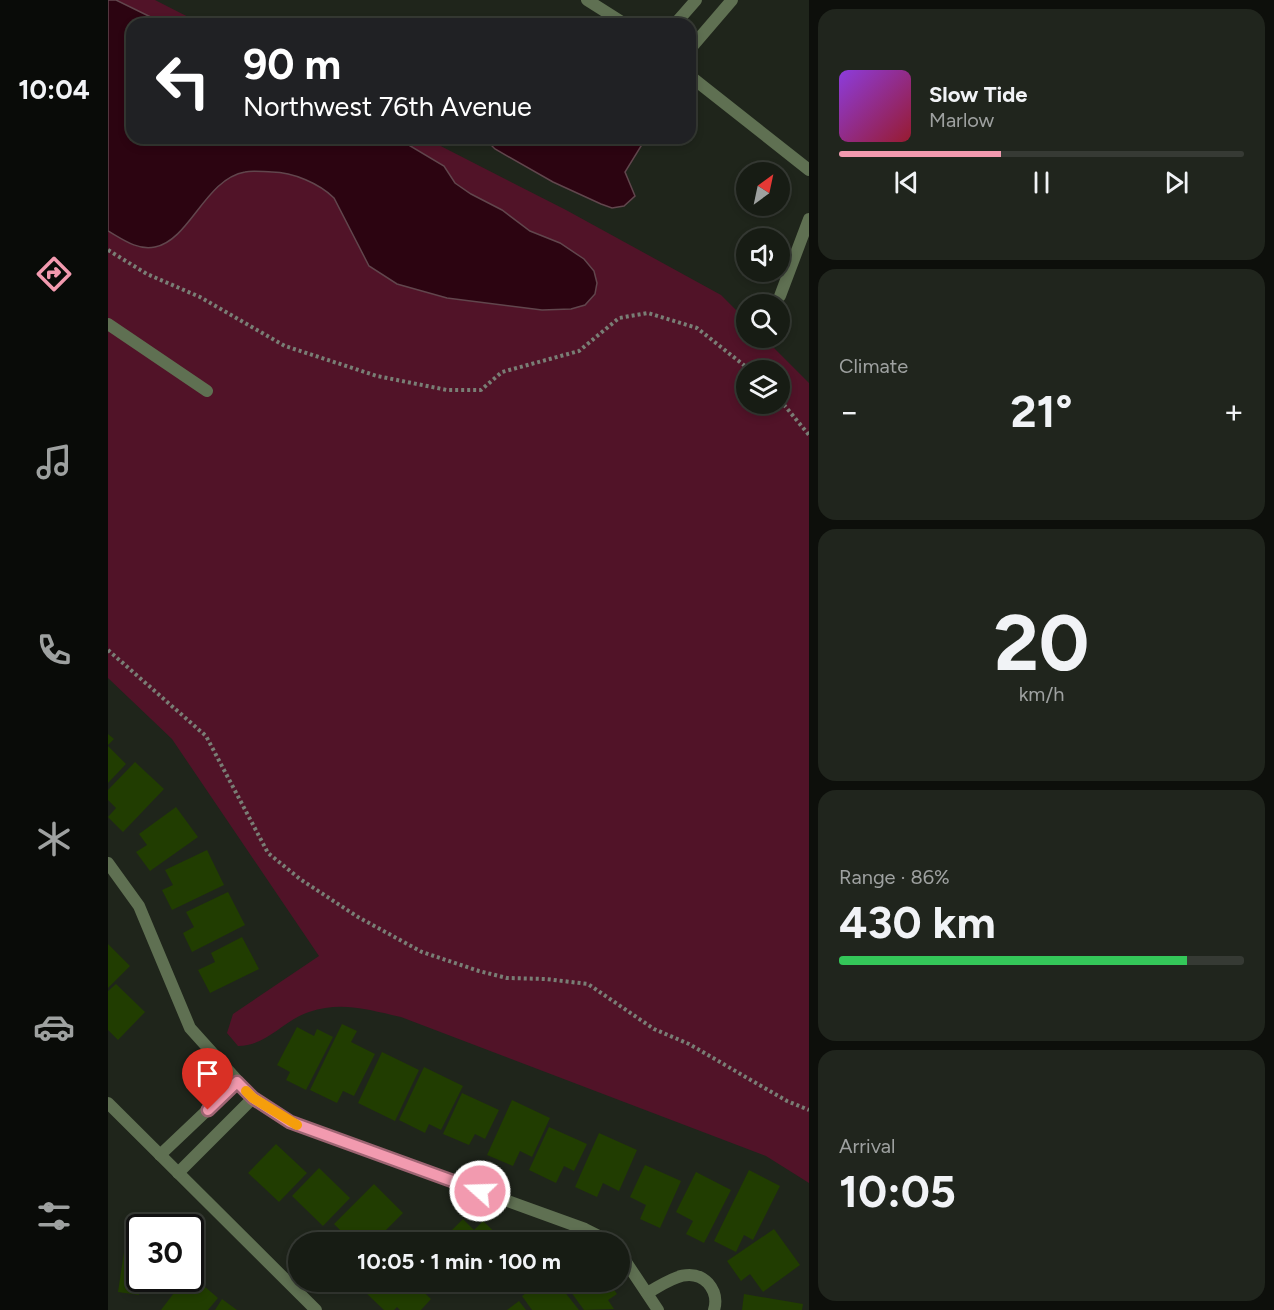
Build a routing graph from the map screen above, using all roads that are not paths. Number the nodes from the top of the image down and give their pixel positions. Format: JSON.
{"nodes":[{"id":1,"x":587,"y":0,"type":"edge"},
{"id":2,"x":696,"y":0,"type":"edge"},
{"id":3,"x":732,"y":0,"type":"edge"},
{"id":4,"x":616,"y":18,"type":"edge"},
{"id":5,"x":680,"y":18,"type":"edge"},
{"id":6,"x":696,"y":42,"type":"edge"},
{"id":7,"x":696,"y":81,"type":"edge"},
{"id":8,"x":809,"y":170,"type":"edge"},
{"id":9,"x":809,"y":219,"type":"edge"},
{"id":10,"x":781,"y":294,"type":"edge"},
{"id":11,"x":108,"y":324,"type":"edge"},
{"id":12,"x":207,"y":391,"type":"dead end"},
{"id":13,"x":108,"y":862,"type":"edge"},
{"id":14,"x":237,"y":1082,"type":"junction"},
{"id":15,"x":253,"y":1098,"type":"junction"},
{"id":16,"x":108,"y":1103,"type":"edge"},
{"id":17,"x":160,"y":1155,"type":"junction"},
{"id":18,"x":178,"y":1173,"type":"junction"},
{"id":19,"x":591,"y":1232,"type":"edge"},
{"id":20,"x":630,"y":1267,"type":"edge"},
{"id":21,"x":647,"y":1293,"type":"junction"},
{"id":22,"x":315,"y":1310,"type":"edge"},
{"id":23,"x":658,"y":1310,"type":"edge"},
{"id":24,"x":714,"y":1310,"type":"edge"}],
"edges":[{"from":1,"to":4,"type":"street"},
{"from":2,"to":5,"type":"street"},
{"from":3,"to":6,"type":"street"},
{"from":7,"to":8,"type":"street"},
{"from":9,"to":10,"type":"street"},
{"from":11,"to":12,"type":"street"},
{"from":13,"to":14,"type":"street"},
{"from":14,"to":15,"type":"street"},
{"from":14,"to":17,"type":"street"},
{"from":15,"to":18,"type":"street"},
{"from":15,"to":19,"type":"street"},
{"from":16,"to":17,"type":"street"},
{"from":17,"to":18,"type":"street"},
{"from":18,"to":22,"type":"street"},
{"from":20,"to":21,"type":"street"},
{"from":21,"to":23,"type":"street"},
{"from":21,"to":24,"type":"street"}]}
